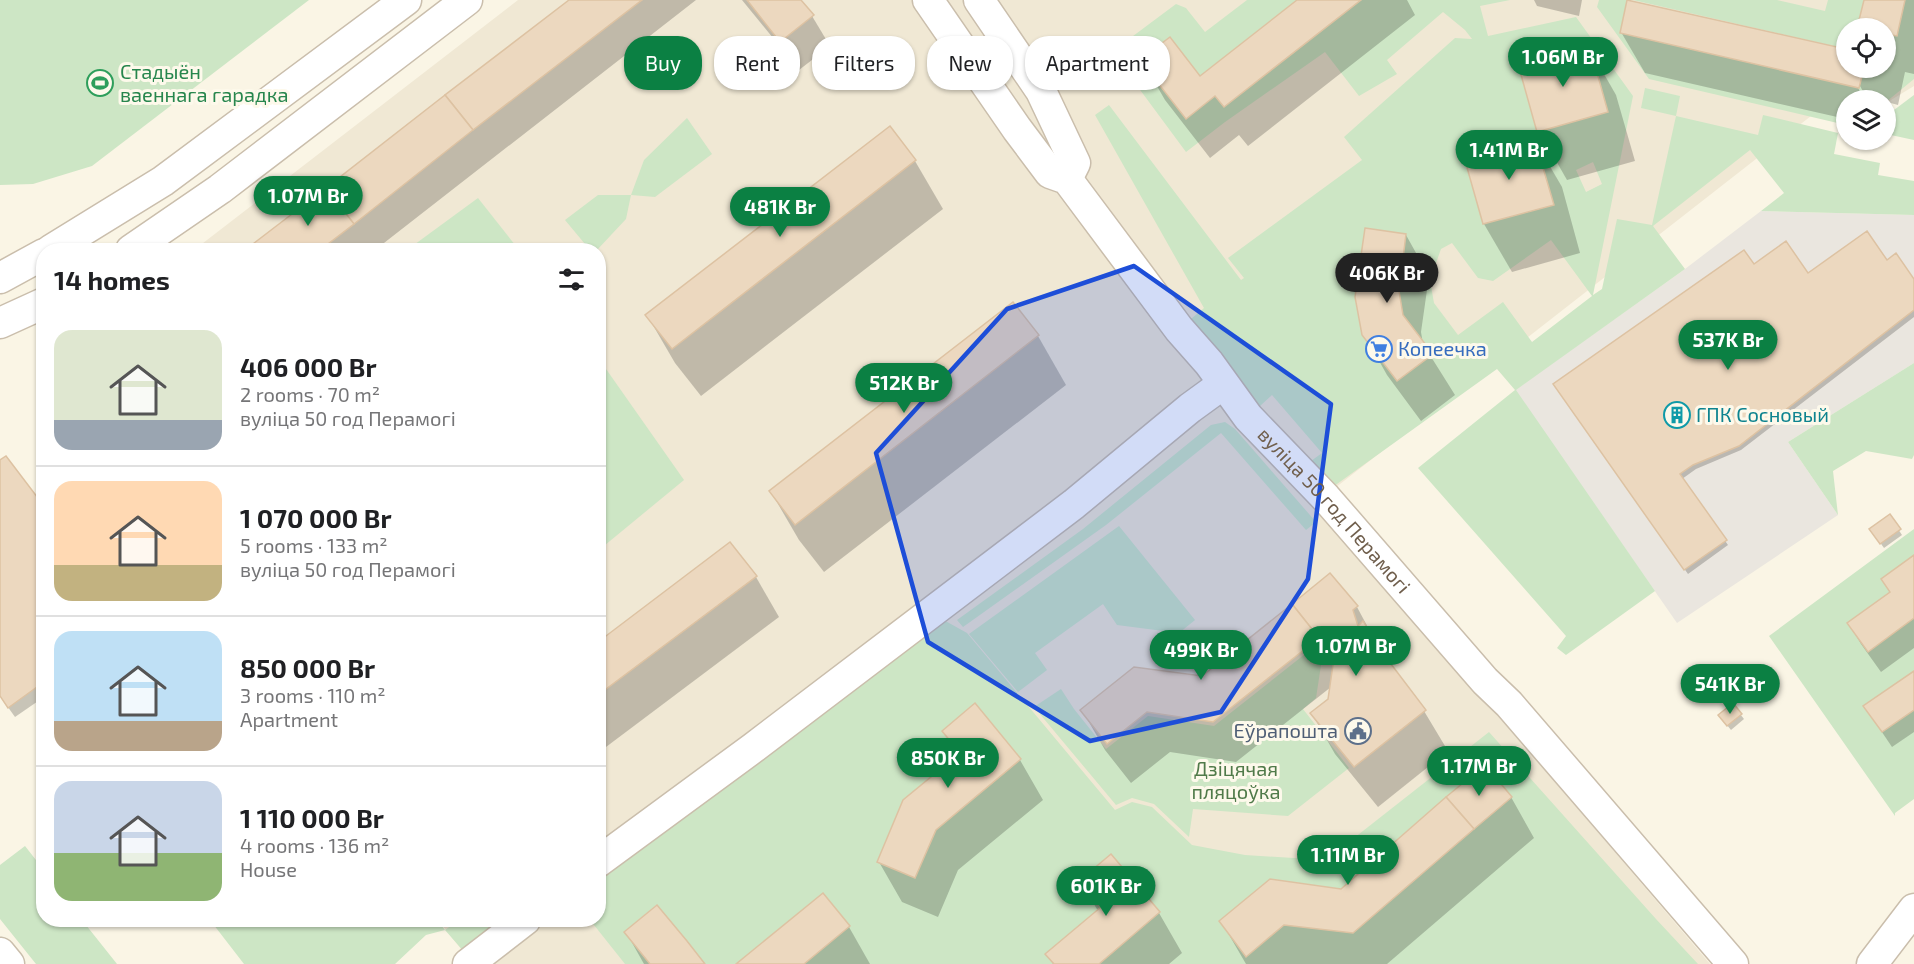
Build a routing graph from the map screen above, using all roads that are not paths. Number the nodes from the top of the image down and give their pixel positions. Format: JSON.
{"nodes":[{"id":1,"x":406,"y":0,"type":"edge"},
{"id":2,"x":467,"y":0,"type":"edge"},
{"id":3,"x":928,"y":0,"type":"edge"},
{"id":4,"x":979,"y":0,"type":"edge"},
{"id":5,"x":1067,"y":179,"type":"junction"},
{"id":6,"x":63,"y":243,"type":"edge"},
{"id":7,"x":141,"y":243,"type":"edge"},
{"id":8,"x":36,"y":259,"type":"edge"},
{"id":9,"x":0,"y":278,"type":"edge"},
{"id":10,"x":36,"y":307,"type":"edge"},
{"id":11,"x":0,"y":323,"type":"edge"},
{"id":12,"x":1223,"y":384,"type":"junction"},
{"id":13,"x":606,"y":856,"type":"edge"},
{"id":14,"x":1914,"y":909,"type":"edge"},
{"id":15,"x":516,"y":927,"type":"edge"},
{"id":16,"x":0,"y":953,"type":"edge"},
{"id":17,"x":9,"y":964,"type":"edge"},
{"id":18,"x":468,"y":964,"type":"edge"},
{"id":19,"x":1733,"y":964,"type":"edge"},
{"id":20,"x":1872,"y":964,"type":"edge"}],
"edges":[{"from":1,"to":6,"type":"street"},
{"from":2,"to":7,"type":"street"},
{"from":3,"to":5,"type":"street","name":"вуліца 50 год Перамогі"},
{"from":4,"to":5,"type":"street"},
{"from":5,"to":12,"type":"street","name":"вуліца 50 год Перамогі"},
{"from":8,"to":9,"type":"street"},
{"from":10,"to":11,"type":"street"},
{"from":12,"to":13,"type":"street"},
{"from":12,"to":19,"type":"street","name":"вуліца 50 год Перамогі"},
{"from":14,"to":20,"type":"street"},
{"from":15,"to":18,"type":"street"},
{"from":16,"to":17,"type":"street"}]}
